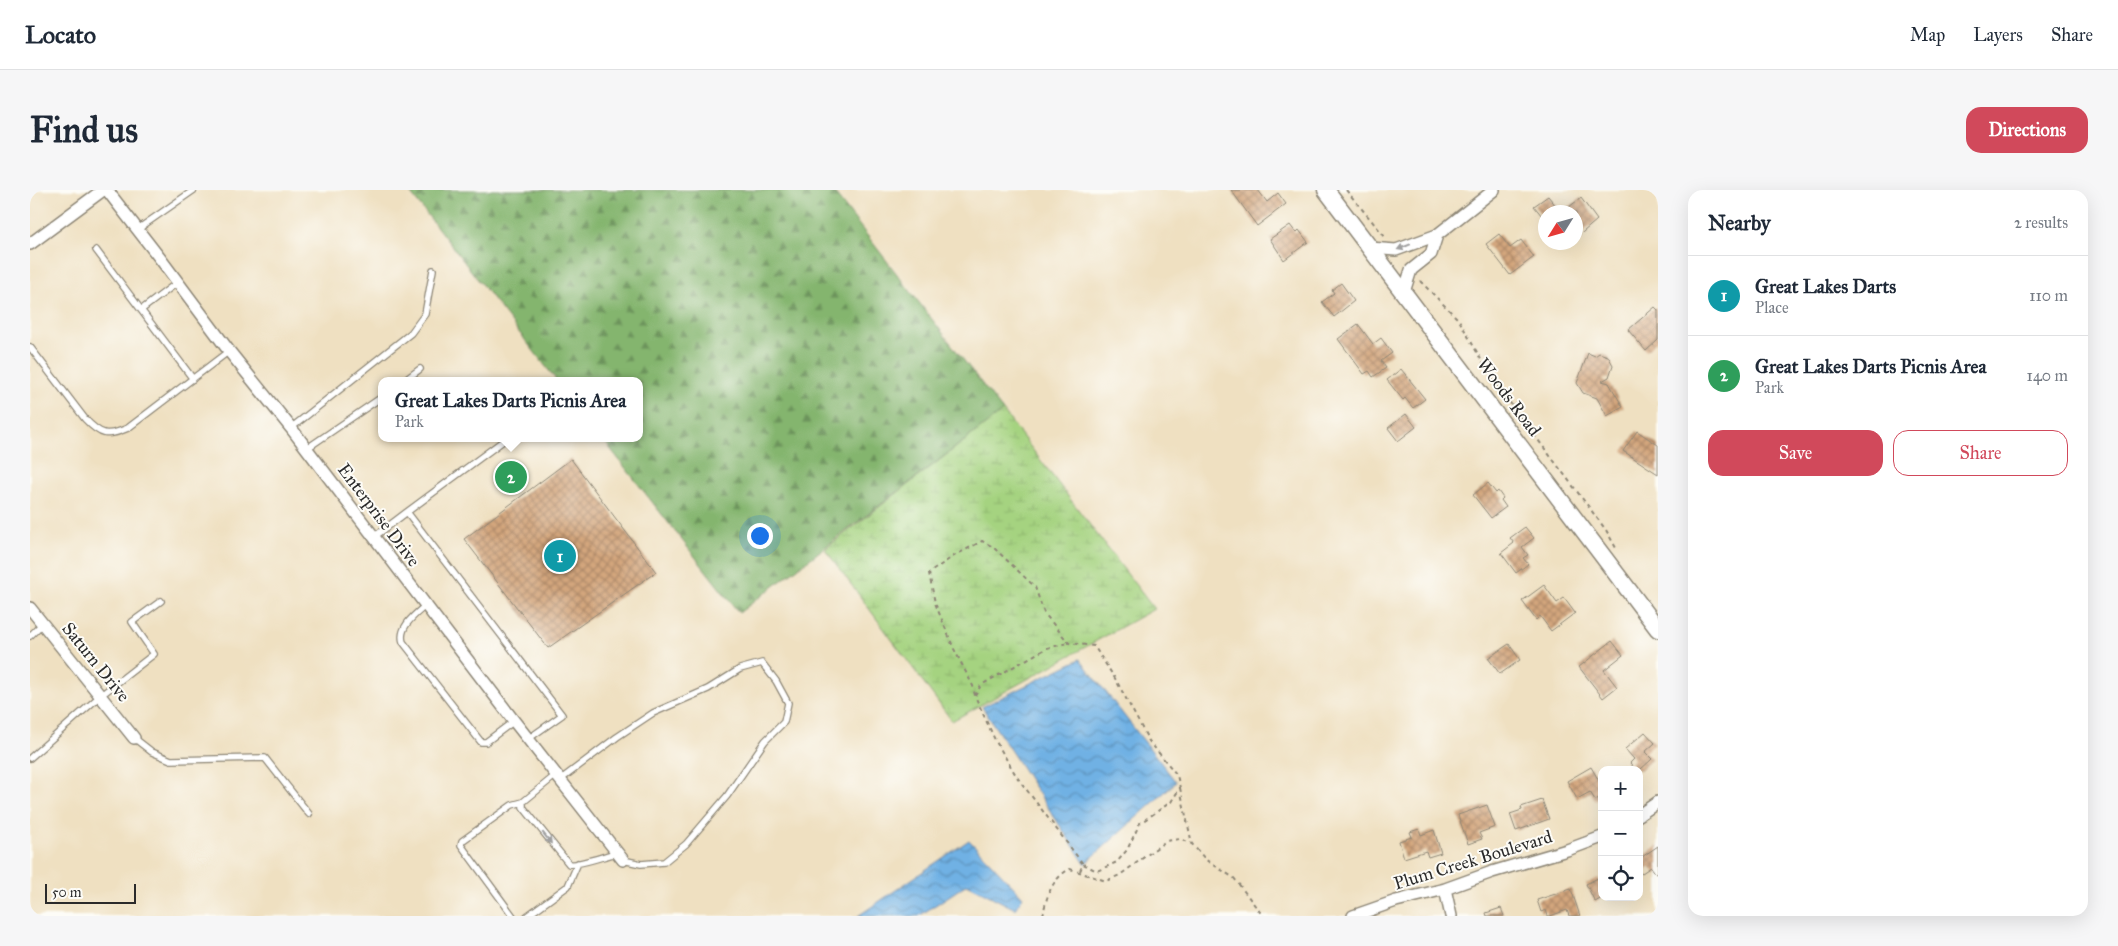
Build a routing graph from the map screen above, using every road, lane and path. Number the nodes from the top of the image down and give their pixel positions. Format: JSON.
{"nodes":[{"id":1,"x":103,"y":190,"type":"edge"},
{"id":2,"x":107,"y":190,"type":"edge"},
{"id":3,"x":194,"y":190,"type":"edge"},
{"id":4,"x":1326,"y":190,"type":"edge"},
{"id":5,"x":1346,"y":190,"type":"edge"},
{"id":6,"x":1494,"y":190,"type":"edge"},
{"id":7,"x":138,"y":229,"type":"junction"},
{"id":8,"x":1437,"y":235,"type":"junction"},
{"id":9,"x":1387,"y":239,"type":"dead end"},
{"id":10,"x":30,"y":244,"type":"edge"},
{"id":11,"x":1370,"y":248,"type":"junction"},
{"id":12,"x":96,"y":250,"type":"dead end"},
{"id":13,"x":433,"y":270,"type":"dead end"},
{"id":14,"x":1416,"y":276,"type":"dead end"},
{"id":15,"x":178,"y":282,"type":"junction"},
{"id":16,"x":1404,"y":292,"type":"junction"},
{"id":17,"x":141,"y":310,"type":"junction"},
{"id":18,"x":30,"y":347,"type":"edge"},
{"id":19,"x":229,"y":351,"type":"junction"},
{"id":20,"x":420,"y":369,"type":"dead end"},
{"id":21,"x":409,"y":377,"type":"edge"},
{"id":22,"x":193,"y":379,"type":"junction"},
{"id":23,"x":378,"y":400,"type":"edge"},
{"id":24,"x":290,"y":428,"type":"junction"},
{"id":25,"x":502,"y":442,"type":"edge"},
{"id":26,"x":306,"y":449,"type":"junction"},
{"id":27,"x":407,"y":512,"type":"junction"},
{"id":28,"x":374,"y":537,"type":"junction"},
{"id":29,"x":1617,"y":550,"type":"dead end"},
{"id":30,"x":161,"y":601,"type":"dead end"},
{"id":31,"x":426,"y":606,"type":"junction"},
{"id":32,"x":30,"y":608,"type":"edge"},
{"id":33,"x":42,"y":624,"type":"junction"},
{"id":34,"x":1658,"y":629,"type":"edge"},
{"id":35,"x":30,"y":636,"type":"edge"},
{"id":36,"x":1069,"y":643,"type":"junction"},
{"id":37,"x":100,"y":696,"type":"junction"},
{"id":38,"x":975,"y":696,"type":"junction"},
{"id":39,"x":514,"y":721,"type":"junction"},
{"id":40,"x":134,"y":738,"type":"joint"},
{"id":41,"x":528,"y":739,"type":"junction"},
{"id":42,"x":30,"y":758,"type":"edge"},
{"id":43,"x":558,"y":777,"type":"junction"},
{"id":44,"x":1180,"y":788,"type":"junction"},
{"id":45,"x":523,"y":802,"type":"junction"},
{"id":46,"x":1658,"y":802,"type":"edge"},
{"id":47,"x":1643,"y":812,"type":"edge"},
{"id":48,"x":309,"y":814,"type":"dead end"},
{"id":49,"x":1598,"y":839,"type":"edge"},
{"id":50,"x":1192,"y":844,"type":"junction"},
{"id":51,"x":620,"y":856,"type":"junction"},
{"id":52,"x":578,"y":863,"type":"junction"},
{"id":53,"x":1082,"y":864,"type":"junction"},
{"id":54,"x":1080,"y":872,"type":"junction"},
{"id":55,"x":1445,"y":889,"type":"junction"},
{"id":56,"x":513,"y":916,"type":"edge"},
{"id":57,"x":527,"y":916,"type":"edge"},
{"id":58,"x":1043,"y":916,"type":"edge"},
{"id":59,"x":1263,"y":916,"type":"edge"},
{"id":60,"x":1353,"y":916,"type":"edge"},
{"id":61,"x":1451,"y":916,"type":"edge"}],
"edges":[{"from":1,"to":10,"type":"street"},
{"from":2,"to":7,"type":"street","name":"Enterprise Drive"},
{"from":3,"to":7,"type":"lane"},
{"from":4,"to":11,"type":"street","name":"Woods Road"},
{"from":5,"to":9,"type":"path"},
{"from":6,"to":8,"type":"street"},
{"from":7,"to":15,"type":"street","name":"Enterprise Drive"},
{"from":8,"to":11,"type":"street","one_way":true},
{"from":8,"to":16,"type":"street"},
{"from":11,"to":16,"type":"street","name":"Woods Road"},
{"from":12,"to":17,"type":"lane"},
{"from":13,"to":24,"type":"lane"},
{"from":14,"to":29,"type":"path"},
{"from":15,"to":17,"type":"lane"},
{"from":15,"to":19,"type":"street","name":"Enterprise Drive"},
{"from":16,"to":34,"type":"street","name":"Woods Road"},
{"from":17,"to":22,"type":"lane"},
{"from":18,"to":22,"type":"lane"},
{"from":19,"to":22,"type":"lane"},
{"from":19,"to":24,"type":"street","name":"Enterprise Drive"},
{"from":20,"to":21,"type":"lane"},
{"from":23,"to":26,"type":"lane"},
{"from":24,"to":26,"type":"street","name":"Enterprise Drive"},
{"from":25,"to":27,"type":"lane"},
{"from":26,"to":28,"type":"street","name":"Enterprise Drive"},
{"from":27,"to":28,"type":"lane"},
{"from":27,"to":41,"type":"lane"},
{"from":28,"to":31,"type":"street","name":"Enterprise Drive"},
{"from":30,"to":37,"type":"lane"},
{"from":31,"to":39,"type":"street","name":"Enterprise Drive"},
{"from":31,"to":39,"type":"lane"},
{"from":32,"to":33,"type":"street","name":"Saturn Drive"},
{"from":33,"to":35,"type":"lane"},
{"from":33,"to":37,"type":"street","name":"Saturn Drive"},
{"from":36,"to":38,"type":"path"},
{"from":36,"to":38,"type":"path"},
{"from":36,"to":44,"type":"path"},
{"from":37,"to":40,"type":"street","name":"Saturn Drive"},
{"from":37,"to":42,"type":"lane"},
{"from":38,"to":53,"type":"path"},
{"from":39,"to":41,"type":"street","name":"Enterprise Drive"},
{"from":40,"to":48,"type":"lane"},
{"from":41,"to":43,"type":"street","name":"Enterprise Drive"},
{"from":43,"to":45,"type":"lane"},
{"from":43,"to":51,"type":"street","name":"Enterprise Drive"},
{"from":43,"to":51,"type":"lane"},
{"from":44,"to":50,"type":"path"},
{"from":44,"to":53,"type":"path"},
{"from":45,"to":52,"type":"lane","one_way":true},
{"from":45,"to":56,"type":"lane"},
{"from":46,"to":47,"type":"street"},
{"from":49,"to":55,"type":"street","name":"Plum Creek Boulevard"},
{"from":50,"to":54,"type":"path"},
{"from":50,"to":59,"type":"path"},
{"from":51,"to":52,"type":"lane"},
{"from":52,"to":57,"type":"lane"},
{"from":53,"to":54,"type":"path"},
{"from":54,"to":58,"type":"path"},
{"from":55,"to":60,"type":"street","name":"Plum Creek Boulevard"},
{"from":55,"to":61,"type":"street"}]}
